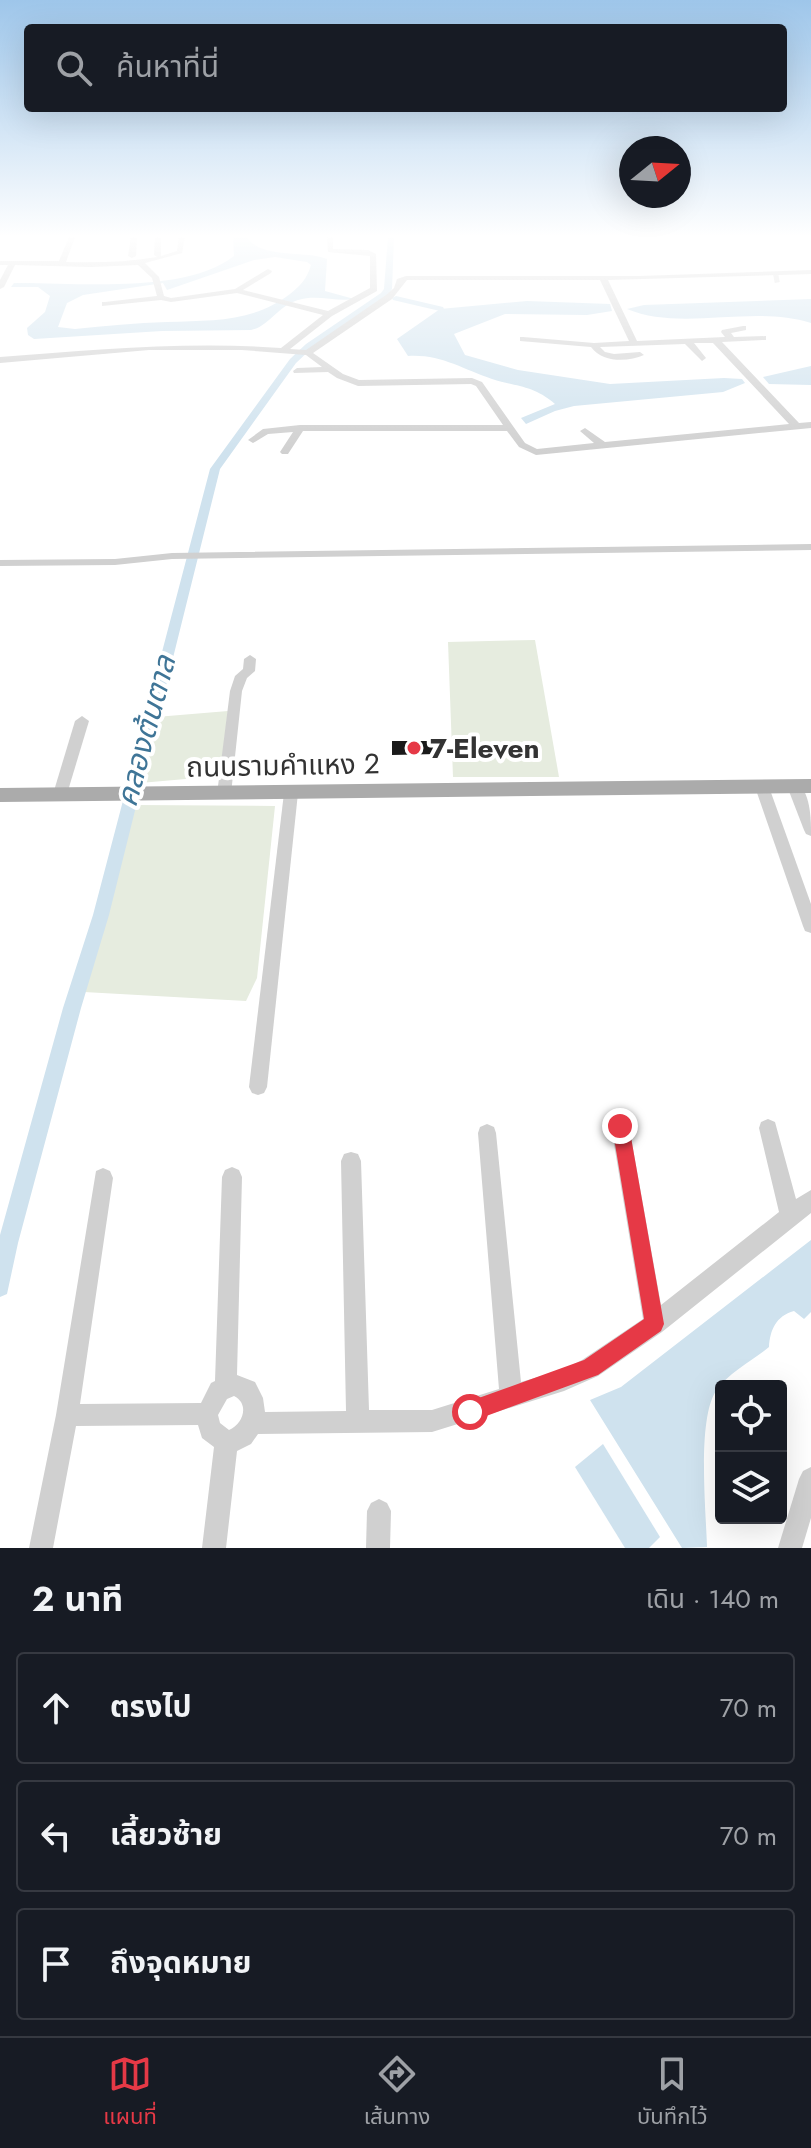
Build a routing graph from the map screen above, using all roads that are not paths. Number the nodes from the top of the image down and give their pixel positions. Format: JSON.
{"nodes":[{"id":1,"x":307,"y":309,"type":"edge"},
{"id":2,"x":338,"y":309,"type":"edge"},
{"id":3,"x":371,"y":309,"type":"edge"},
{"id":4,"x":618,"y":309,"type":"edge"},
{"id":5,"x":329,"y":314,"type":"junction"},
{"id":6,"x":743,"y":328,"type":"dead end"},
{"id":7,"x":763,"y":338,"type":"dead end"},
{"id":8,"x":523,"y":339,"type":"dead end"},
{"id":9,"x":732,"y":339,"type":"junction"},
{"id":10,"x":715,"y":340,"type":"junction"},
{"id":11,"x":687,"y":341,"type":"junction"},
{"id":12,"x":634,"y":343,"type":"junction"},
{"id":13,"x":594,"y":345,"type":"junction"},
{"id":14,"x":286,"y":351,"type":"junction"},
{"id":15,"x":305,"y":353,"type":"junction"},
{"id":16,"x":640,"y":355,"type":"dead end"},
{"id":17,"x":702,"y":358,"type":"dead end"},
{"id":18,"x":0,"y":360,"type":"edge"},
{"id":19,"x":354,"y":368,"type":"dead end"},
{"id":20,"x":297,"y":371,"type":"dead end"},
{"id":21,"x":333,"y":371,"type":"junction"},
{"id":22,"x":397,"y":375,"type":"dead end"},
{"id":23,"x":376,"y":384,"type":"junction"},
{"id":24,"x":659,"y":424,"type":"dead end"},
{"id":25,"x":811,"y":425,"type":"edge"},
{"id":26,"x":796,"y":426,"type":"junction"},
{"id":27,"x":511,"y":428,"type":"junction"},
{"id":28,"x":297,"y":429,"type":"junction"},
{"id":29,"x":585,"y":431,"type":"dead end"},
{"id":30,"x":671,"y":438,"type":"junction"},
{"id":31,"x":253,"y":440,"type":"dead end"},
{"id":32,"x":603,"y":446,"type":"junction"},
{"id":33,"x":285,"y":452,"type":"dead end"},
{"id":34,"x":811,"y":547,"type":"edge"},
{"id":35,"x":0,"y":563,"type":"edge"},
{"id":36,"x":250,"y":659,"type":"dead end"},
{"id":37,"x":82,"y":721,"type":"dead end"},
{"id":38,"x":762,"y":787,"type":"junction"},
{"id":39,"x":291,"y":793,"type":"junction"},
{"id":40,"x":60,"y":794,"type":"junction"},
{"id":41,"x":224,"y":794,"type":"junction"},
{"id":42,"x":0,"y":795,"type":"edge"},
{"id":43,"x":804,"y":795,"type":"edge"},
{"id":44,"x":811,"y":830,"type":"edge"},
{"id":45,"x":811,"y":926,"type":"edge"},
{"id":46,"x":258,"y":1087,"type":"dead end"},
{"id":47,"x":620,"y":1126,"type":"dead end"},
{"id":48,"x":768,"y":1128,"type":"dead end"},
{"id":49,"x":487,"y":1133,"type":"dead end"},
{"id":50,"x":351,"y":1161,"type":"dead end"},
{"id":51,"x":232,"y":1177,"type":"dead end"},
{"id":52,"x":103,"y":1178,"type":"dead end"},
{"id":53,"x":811,"y":1200,"type":"edge"},
{"id":54,"x":790,"y":1215,"type":"junction"},
{"id":55,"x":654,"y":1324,"type":"junction"},
{"id":56,"x":226,"y":1387,"type":"junction"},
{"id":57,"x":511,"y":1398,"type":"junction"},
{"id":58,"x":207,"y":1414,"type":"junction"},
{"id":59,"x":67,"y":1415,"type":"junction"},
{"id":60,"x":253,"y":1423,"type":"junction"},
{"id":61,"x":358,"y":1423,"type":"junction"},
{"id":62,"x":226,"y":1442,"type":"junction"},
{"id":63,"x":811,"y":1479,"type":"edge"},
{"id":64,"x":379,"y":1511,"type":"dead end"},
{"id":65,"x":41,"y":1548,"type":"edge"},
{"id":66,"x":214,"y":1548,"type":"edge"},
{"id":67,"x":378,"y":1548,"type":"edge"},
{"id":68,"x":790,"y":1548,"type":"edge"}],
"edges":[{"from":1,"to":5,"type":"street"},
{"from":2,"to":5,"type":"street"},
{"from":3,"to":15,"type":"street"},
{"from":4,"to":12,"type":"street"},
{"from":5,"to":14,"type":"street"},
{"from":6,"to":9,"type":"street"},
{"from":7,"to":9,"type":"street"},
{"from":8,"to":13,"type":"street"},
{"from":9,"to":10,"type":"street"},
{"from":10,"to":11,"type":"street"},
{"from":10,"to":26,"type":"street"},
{"from":11,"to":12,"type":"street"},
{"from":11,"to":17,"type":"street"},
{"from":12,"to":13,"type":"street"},
{"from":13,"to":16,"type":"street"},
{"from":14,"to":15,"type":"street"},
{"from":14,"to":18,"type":"street"},
{"from":15,"to":21,"type":"street"},
{"from":19,"to":21,"type":"street"},
{"from":20,"to":21,"type":"street"},
{"from":21,"to":23,"type":"street"},
{"from":22,"to":23,"type":"street"},
{"from":23,"to":27,"type":"street"},
{"from":24,"to":30,"type":"street"},
{"from":25,"to":26,"type":"street"},
{"from":26,"to":30,"type":"street"},
{"from":27,"to":28,"type":"street"},
{"from":27,"to":32,"type":"street"},
{"from":28,"to":31,"type":"street"},
{"from":28,"to":33,"type":"street"},
{"from":29,"to":32,"type":"street"},
{"from":30,"to":32,"type":"street"},
{"from":34,"to":35,"type":"street"},
{"from":36,"to":41,"type":"street"},
{"from":37,"to":40,"type":"street"},
{"from":38,"to":39,"type":"main road","name":"ถนนรามคำแหง 2"},
{"from":38,"to":43,"type":"main road","name":"ถนนรามคำแหง 2"},
{"from":38,"to":45,"type":"street"},
{"from":39,"to":41,"type":"main road","name":"ถนนรามคำแหง 2"},
{"from":39,"to":46,"type":"street"},
{"from":40,"to":41,"type":"main road","name":"ถนนรามคำแหง 2"},
{"from":40,"to":42,"type":"main road","name":"ถนนรามคำแหง 2"},
{"from":43,"to":44,"type":"street"},
{"from":47,"to":55,"type":"street"},
{"from":48,"to":54,"type":"street"},
{"from":49,"to":57,"type":"street"},
{"from":50,"to":61,"type":"street"},
{"from":51,"to":56,"type":"street"},
{"from":52,"to":59,"type":"street"},
{"from":53,"to":54,"type":"street"},
{"from":54,"to":55,"type":"street"},
{"from":55,"to":57,"type":"street"},
{"from":56,"to":58,"type":"street"},
{"from":56,"to":60,"type":"street"},
{"from":57,"to":61,"type":"street"},
{"from":58,"to":59,"type":"street"},
{"from":58,"to":62,"type":"street"},
{"from":59,"to":65,"type":"street"},
{"from":60,"to":61,"type":"street"},
{"from":60,"to":62,"type":"street"},
{"from":62,"to":66,"type":"street"},
{"from":63,"to":68,"type":"street"},
{"from":64,"to":67,"type":"street"}]}
